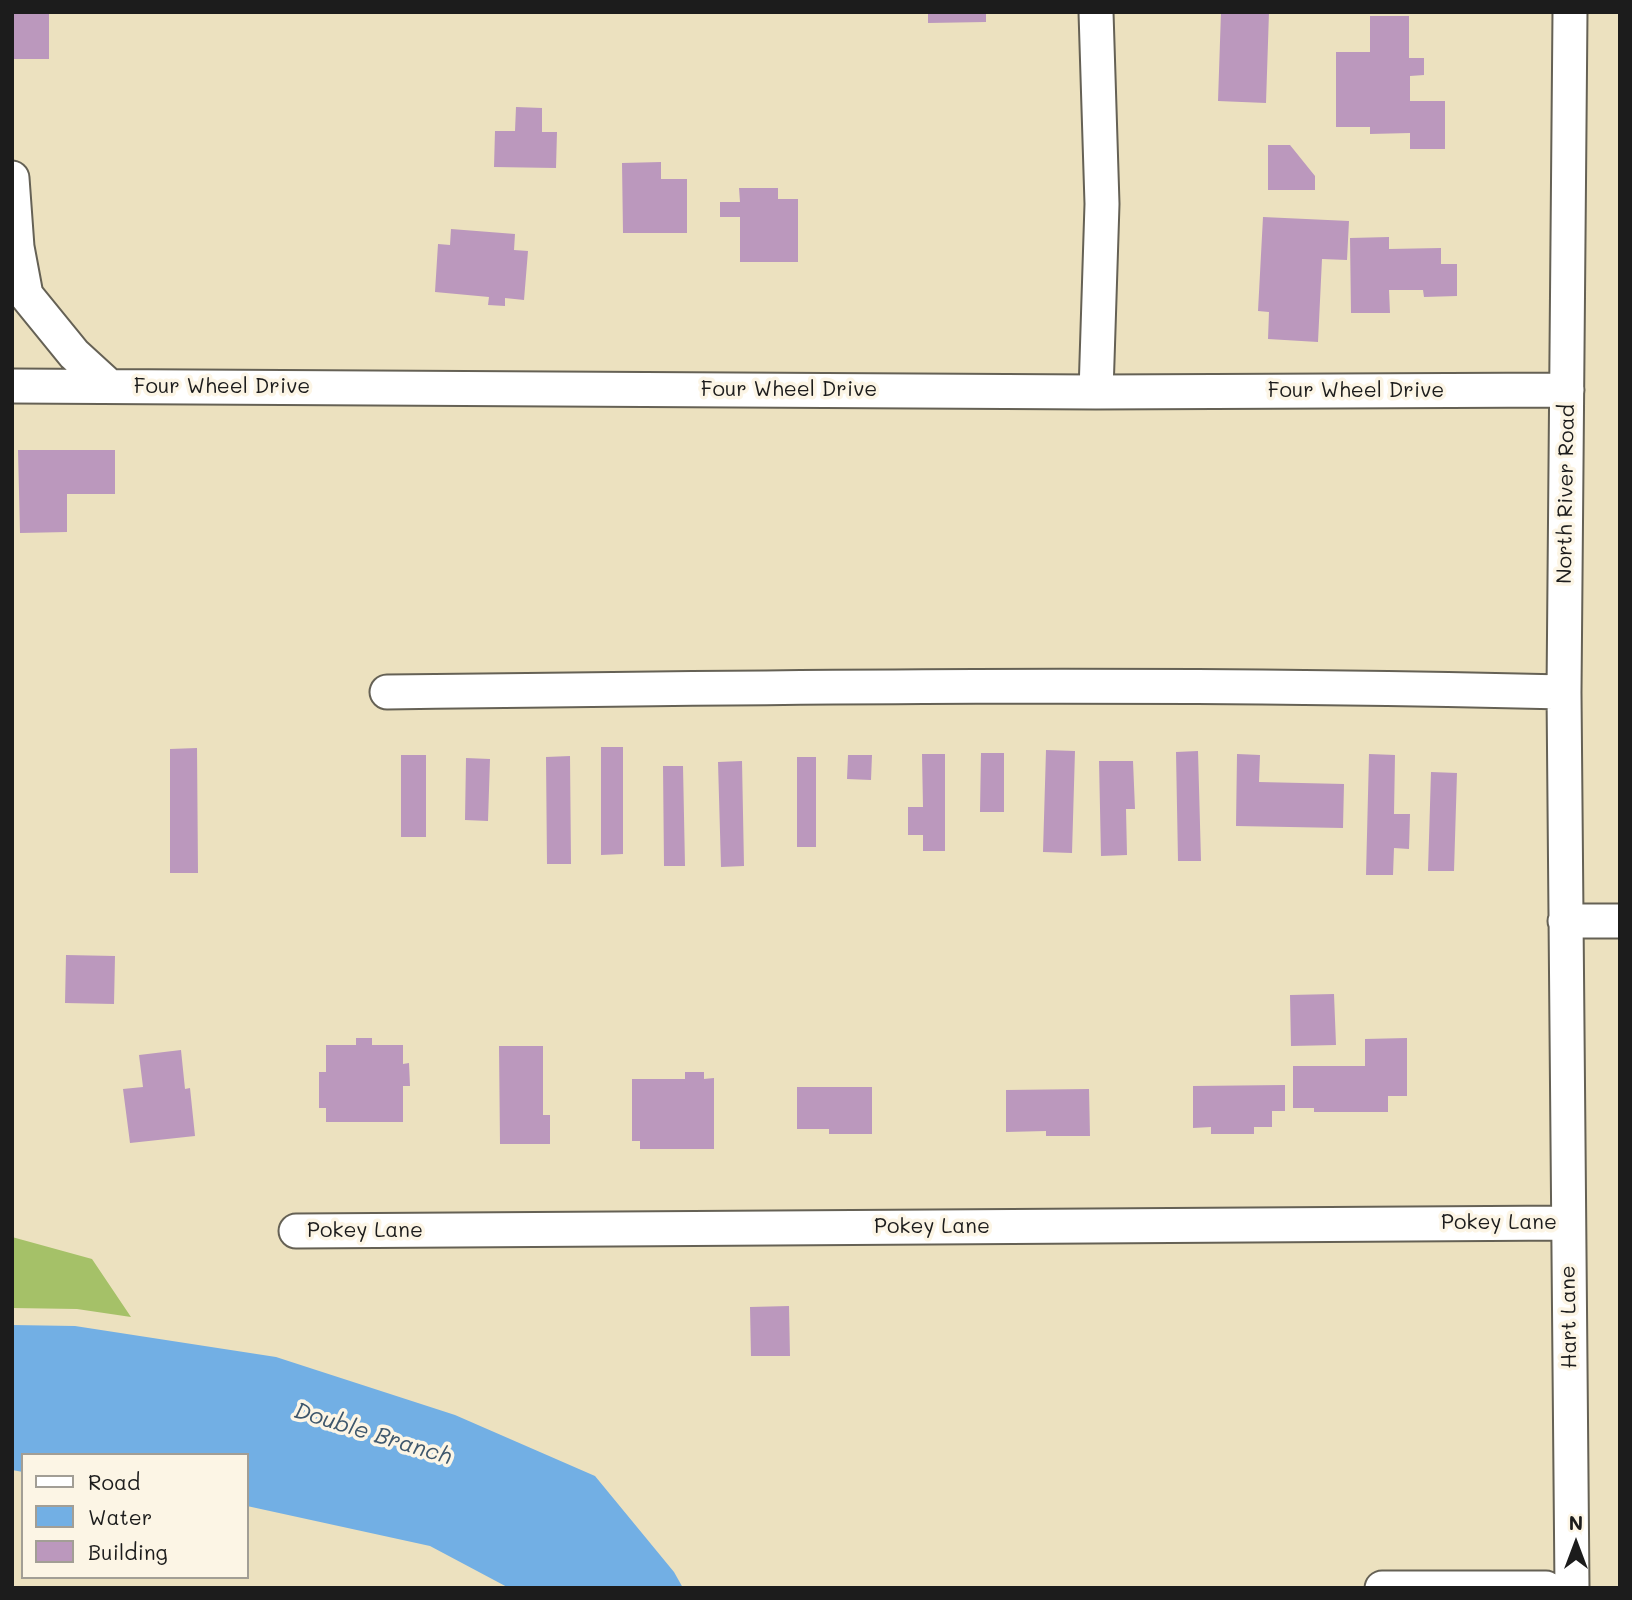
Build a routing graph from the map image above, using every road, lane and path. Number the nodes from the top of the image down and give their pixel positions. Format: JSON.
{"nodes":[{"id":1,"x":1096,"y":12,"type":"edge"},
{"id":2,"x":1570,"y":12,"type":"edge"},
{"id":3,"x":12,"y":177,"type":"edge"},
{"id":4,"x":12,"y":386,"type":"edge"},
{"id":5,"x":109,"y":386,"type":"junction"},
{"id":6,"x":1567,"y":390,"type":"junction"},
{"id":7,"x":1096,"y":392,"type":"junction"},
{"id":8,"x":387,"y":692,"type":"dead end"},
{"id":9,"x":1563,"y":692,"type":"junction"},
{"id":10,"x":1565,"y":921,"type":"junction"},
{"id":11,"x":1620,"y":921,"type":"edge"},
{"id":12,"x":1568,"y":1223,"type":"junction"},
{"id":13,"x":296,"y":1231,"type":"dead end"},
{"id":14,"x":1382,"y":1588,"type":"edge"},
{"id":15,"x":1546,"y":1588,"type":"edge"},
{"id":16,"x":1572,"y":1588,"type":"edge"}],
"edges":[{"from":1,"to":7,"type":"street"},
{"from":2,"to":6,"type":"street","name":"North River Road"},
{"from":3,"to":5,"type":"street"},
{"from":4,"to":5,"type":"street","name":"Four Wheel Drive"},
{"from":5,"to":7,"type":"street","name":"Four Wheel Drive"},
{"from":6,"to":7,"type":"street","name":"Four Wheel Drive"},
{"from":6,"to":9,"type":"street","name":"North River Road"},
{"from":8,"to":9,"type":"street"},
{"from":9,"to":10,"type":"street","name":"North River Road"},
{"from":10,"to":11,"type":"street"},
{"from":10,"to":12,"type":"street","name":"Hart Lane"},
{"from":12,"to":13,"type":"street","name":"Pokey Lane"},
{"from":12,"to":16,"type":"street","name":"Hart Lane"},
{"from":14,"to":15,"type":"street"}]}
